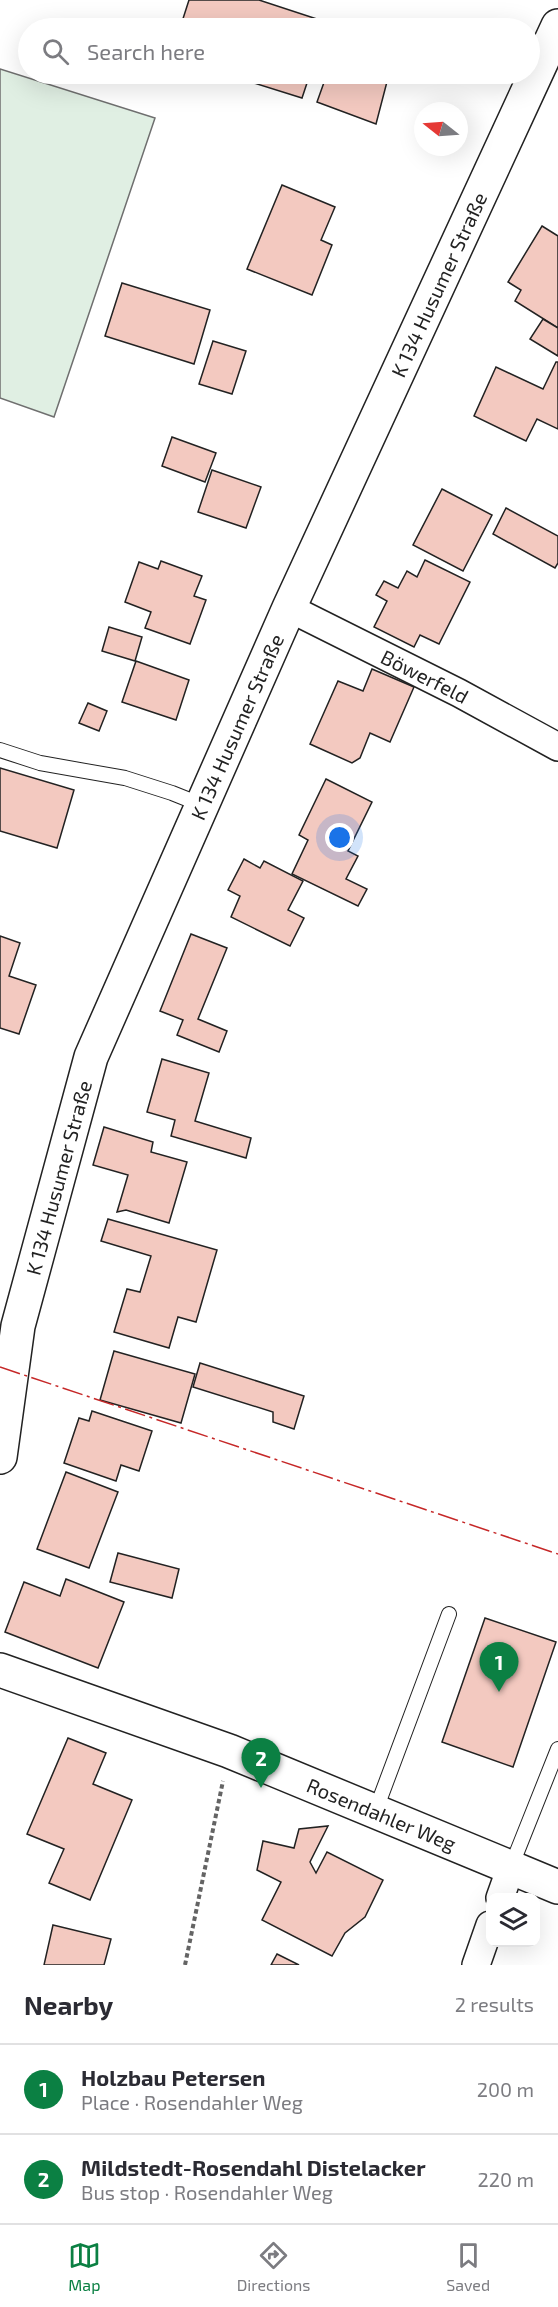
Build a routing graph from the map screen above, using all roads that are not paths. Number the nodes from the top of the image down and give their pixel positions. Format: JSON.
{"nodes":[{"id":1,"x":558,"y":26,"type":"edge"},
{"id":2,"x":540,"y":65,"type":"edge"},
{"id":3,"x":531,"y":84,"type":"edge"},
{"id":4,"x":289,"y":608,"type":"junction"},
{"id":5,"x":558,"y":747,"type":"edge"},
{"id":6,"x":0,"y":750,"type":"edge"},
{"id":7,"x":202,"y":805,"type":"junction"},
{"id":8,"x":0,"y":1456,"type":"edge"},
{"id":9,"x":449,"y":1614,"type":"dead end"},
{"id":10,"x":0,"y":1670,"type":"edge"},
{"id":11,"x":558,"y":1749,"type":"edge"},
{"id":12,"x":375,"y":1812,"type":"junction"},
{"id":13,"x":505,"y":1882,"type":"edge"},
{"id":14,"x":558,"y":1887,"type":"edge"},
{"id":15,"x":486,"y":1936,"type":"edge"},
{"id":16,"x":476,"y":1965,"type":"edge"}],
"edges":[{"from":1,"to":2,"type":"street","name":"K 134 Husumer Straße"},
{"from":3,"to":4,"type":"street","name":"K 134 Husumer Straße"},
{"from":4,"to":5,"type":"street","name":"Böwerfeld"},
{"from":4,"to":7,"type":"street","name":"K 134 Husumer Straße"},
{"from":6,"to":7,"type":"lane"},
{"from":7,"to":8,"type":"street","name":"K 134 Husumer Straße"},
{"from":9,"to":12,"type":"lane"},
{"from":10,"to":12,"type":"street","name":"Rosendahler Weg"},
{"from":11,"to":13,"type":"lane"},
{"from":12,"to":13,"type":"street","name":"Rosendahler Weg"},
{"from":13,"to":14,"type":"street","name":"Rosendahler Weg"},
{"from":15,"to":16,"type":"street"}]}
